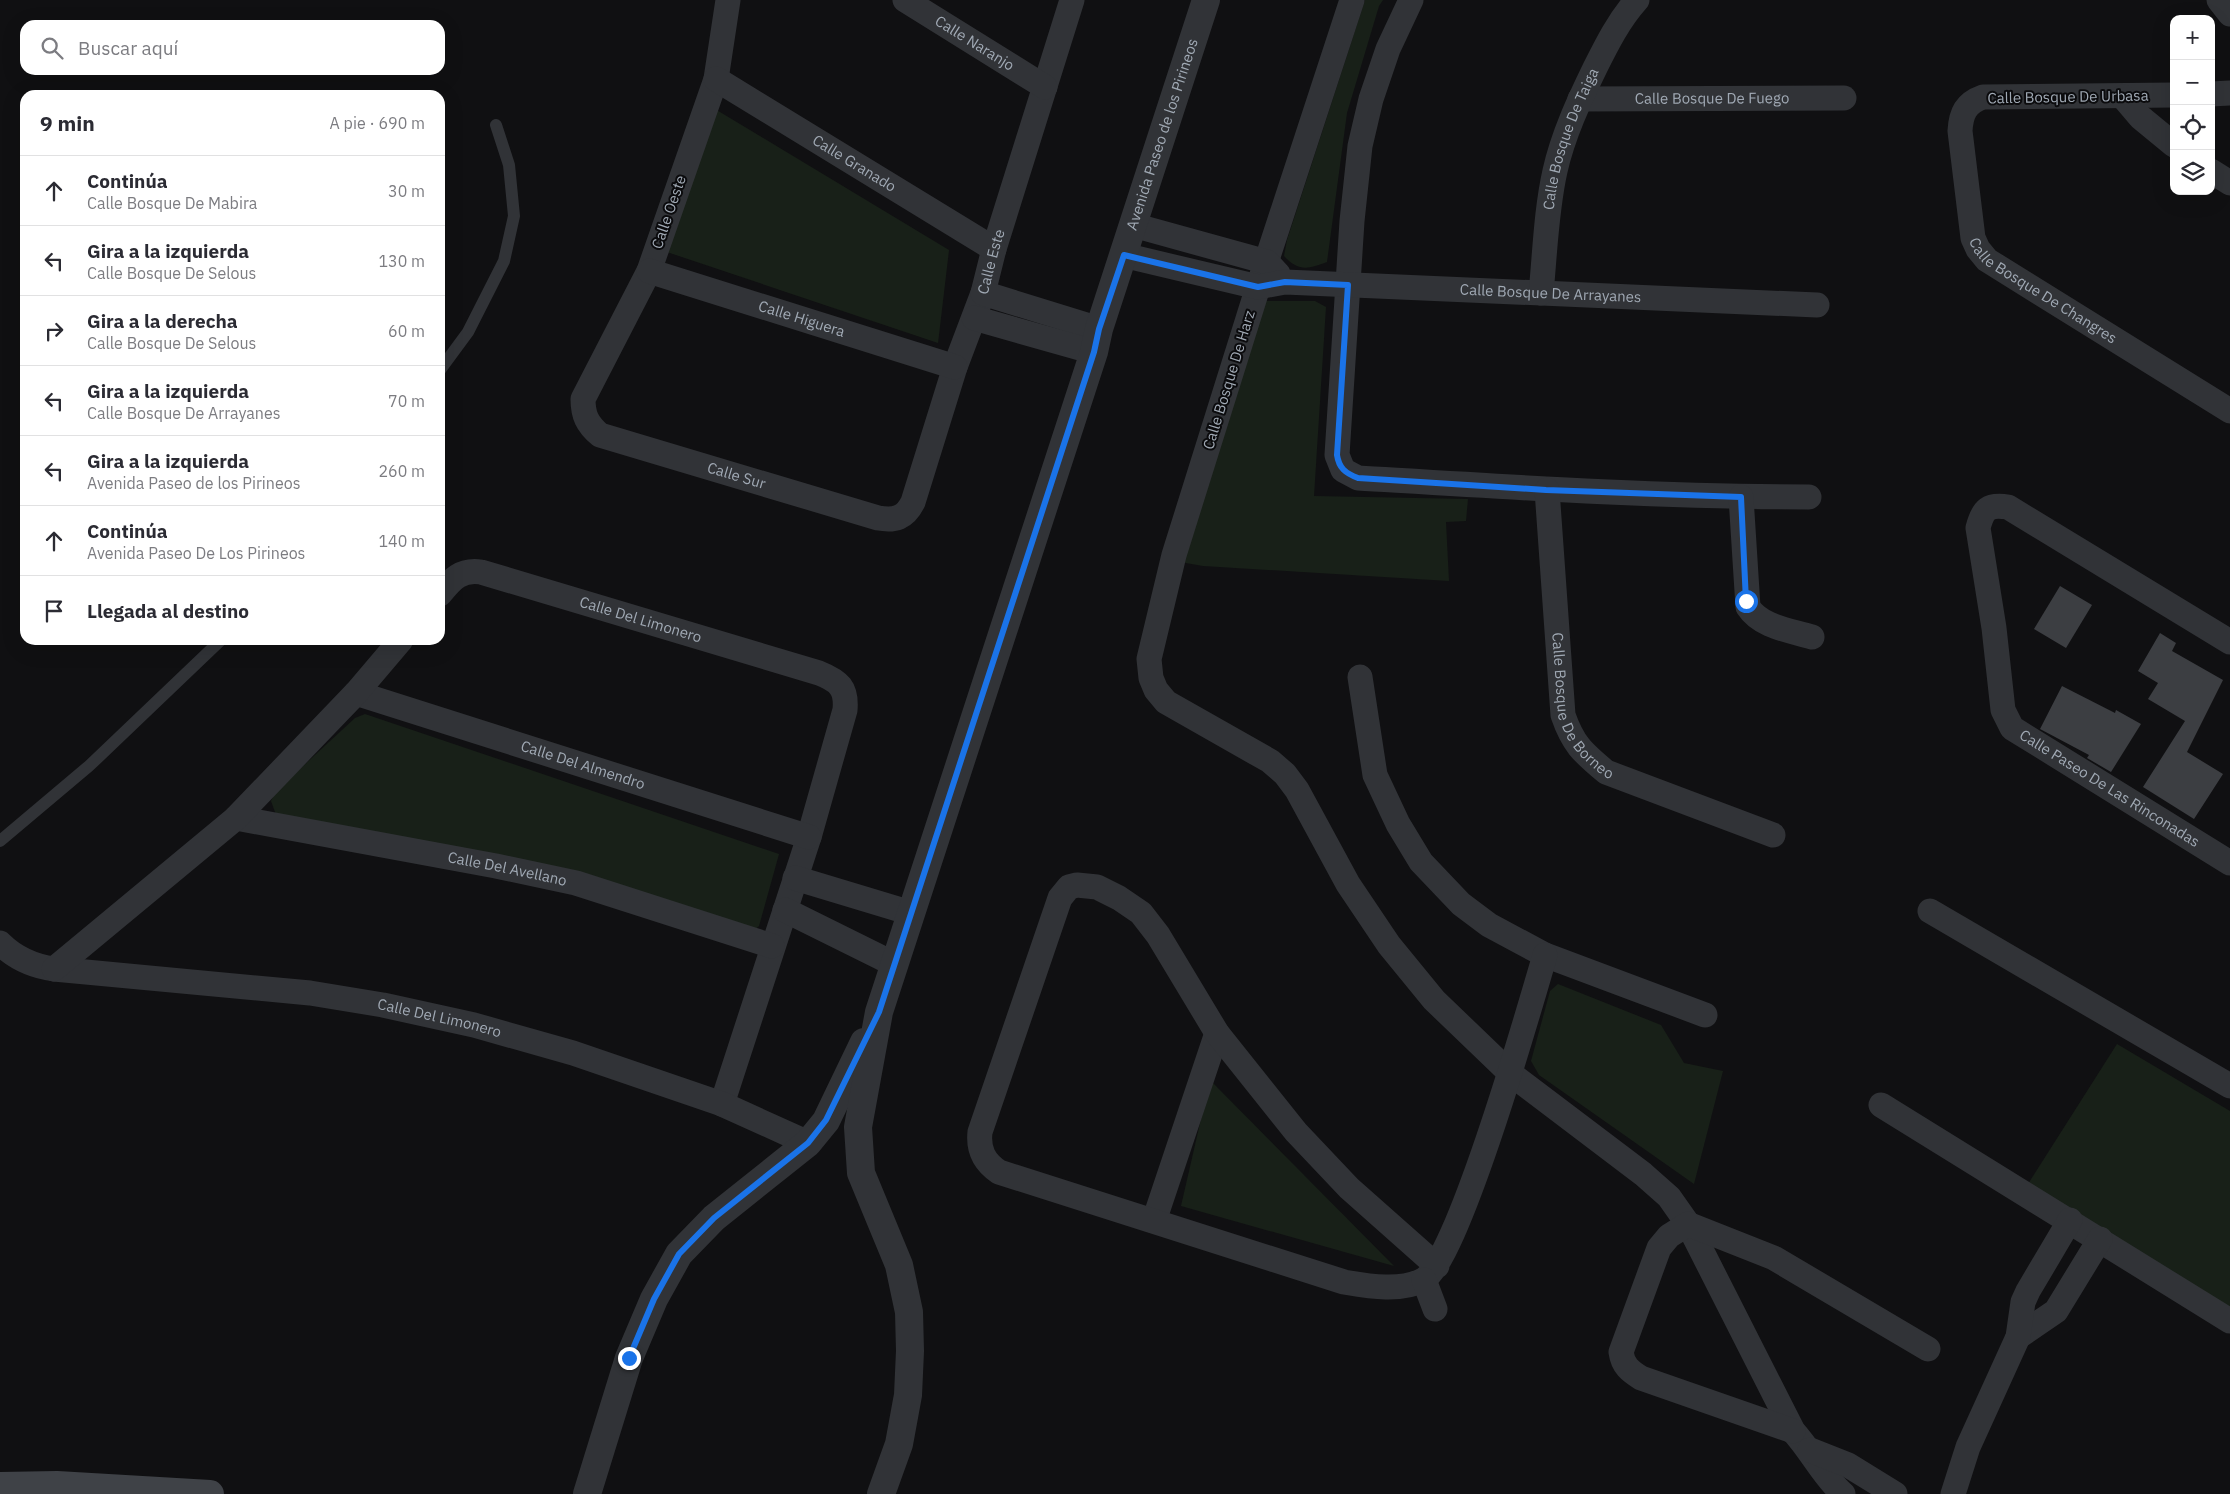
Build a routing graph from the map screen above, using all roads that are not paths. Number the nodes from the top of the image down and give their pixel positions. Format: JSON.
{"nodes":[{"id":1,"x":728,"y":0,"type":"edge"},
{"id":2,"x":905,"y":0,"type":"edge"},
{"id":3,"x":1072,"y":0,"type":"edge"},
{"id":4,"x":1206,"y":0,"type":"edge"},
{"id":5,"x":1352,"y":0,"type":"edge"},
{"id":6,"x":1411,"y":0,"type":"edge"},
{"id":7,"x":1637,"y":0,"type":"edge"},
{"id":8,"x":2218,"y":0,"type":"edge"},
{"id":9,"x":2230,"y":14,"type":"edge"},
{"id":10,"x":716,"y":79,"type":"junction"},
{"id":11,"x":1045,"y":87,"type":"junction"},
{"id":12,"x":2215,"y":94,"type":"edge"},
{"id":13,"x":2230,"y":94,"type":"edge"},
{"id":14,"x":2170,"y":95,"type":"edge"},
{"id":15,"x":2123,"y":97,"type":"junction"},
{"id":16,"x":1844,"y":98,"type":"dead end"},
{"id":17,"x":1580,"y":99,"type":"junction"},
{"id":18,"x":1966,"y":107,"type":"joint"},
{"id":19,"x":496,"y":125,"type":"dead end"},
{"id":20,"x":2170,"y":143,"type":"edge"},
{"id":21,"x":2215,"y":174,"type":"edge"},
{"id":22,"x":2230,"y":183,"type":"edge"},
{"id":23,"x":1133,"y":225,"type":"junction"},
{"id":24,"x":994,"y":249,"type":"junction"},
{"id":25,"x":1124,"y":255,"type":"junction"},
{"id":26,"x":1267,"y":262,"type":"junction"},
{"id":27,"x":649,"y":271,"type":"junction"},
{"id":28,"x":1285,"y":282,"type":"junction"},
{"id":29,"x":1348,"y":285,"type":"junction"},
{"id":30,"x":1258,"y":287,"type":"junction"},
{"id":31,"x":982,"y":293,"type":"junction"},
{"id":32,"x":1541,"y":293,"type":"junction"},
{"id":33,"x":1817,"y":305,"type":"dead end"},
{"id":34,"x":974,"y":318,"type":"junction"},
{"id":35,"x":1097,"y":340,"type":"junction"},
{"id":36,"x":445,"y":363,"type":"edge"},
{"id":37,"x":955,"y":366,"type":"junction"},
{"id":38,"x":2230,"y":411,"type":"edge"},
{"id":39,"x":583,"y":413,"type":"joint"},
{"id":40,"x":1546,"y":490,"type":"junction"},
{"id":41,"x":1741,"y":497,"type":"junction"},
{"id":42,"x":1809,"y":497,"type":"dead end"},
{"id":43,"x":900,"y":518,"type":"joint"},
{"id":44,"x":445,"y":589,"type":"edge"},
{"id":45,"x":1812,"y":637,"type":"dead end"},
{"id":46,"x":2230,"y":642,"type":"edge"},
{"id":47,"x":216,"y":645,"type":"edge"},
{"id":48,"x":397,"y":645,"type":"edge"},
{"id":49,"x":1360,"y":677,"type":"dead end"},
{"id":50,"x":356,"y":693,"type":"junction"},
{"id":51,"x":236,"y":818,"type":"junction"},
{"id":52,"x":1773,"y":835,"type":"dead end"},
{"id":53,"x":809,"y":837,"type":"junction"},
{"id":54,"x":0,"y":841,"type":"edge"},
{"id":55,"x":2230,"y":863,"type":"edge"},
{"id":56,"x":795,"y":878,"type":"junction"},
{"id":57,"x":785,"y":910,"type":"junction"},
{"id":58,"x":1930,"y":912,"type":"dead end"},
{"id":59,"x":911,"y":913,"type":"junction"},
{"id":60,"x":0,"y":943,"type":"edge"},
{"id":61,"x":772,"y":946,"type":"junction"},
{"id":62,"x":1545,"y":955,"type":"junction"},
{"id":63,"x":894,"y":964,"type":"junction"},
{"id":64,"x":54,"y":969,"type":"junction"},
{"id":65,"x":879,"y":1012,"type":"junction"},
{"id":66,"x":1705,"y":1015,"type":"dead end"},
{"id":67,"x":1217,"y":1033,"type":"junction"},
{"id":68,"x":1510,"y":1074,"type":"junction"},
{"id":69,"x":2230,"y":1086,"type":"edge"},
{"id":70,"x":722,"y":1104,"type":"junction"},
{"id":71,"x":1880,"y":1105,"type":"dead end"},
{"id":72,"x":808,"y":1143,"type":"junction"},
{"id":73,"x":2070,"y":1220,"type":"junction"},
{"id":74,"x":1154,"y":1221,"type":"junction"},
{"id":75,"x":1688,"y":1224,"type":"junction"},
{"id":76,"x":2100,"y":1239,"type":"junction"},
{"id":77,"x":1431,"y":1273,"type":"junction"},
{"id":78,"x":1435,"y":1308,"type":"dead end"},
{"id":79,"x":2230,"y":1321,"type":"edge"},
{"id":80,"x":2018,"y":1337,"type":"junction"},
{"id":81,"x":1928,"y":1349,"type":"dead end"},
{"id":82,"x":1793,"y":1431,"type":"junction"},
{"id":83,"x":1810,"y":1450,"type":"junction"},
{"id":84,"x":0,"y":1486,"type":"edge"},
{"id":85,"x":210,"y":1494,"type":"edge"},
{"id":86,"x":587,"y":1494,"type":"edge"},
{"id":87,"x":881,"y":1494,"type":"edge"},
{"id":88,"x":1843,"y":1494,"type":"edge"},
{"id":89,"x":1895,"y":1494,"type":"edge"},
{"id":90,"x":1953,"y":1494,"type":"edge"}],
"edges":[{"from":1,"to":10,"type":"street","name":"Calle Oeste"},
{"from":2,"to":11,"type":"street","name":"Calle Naranjo"},
{"from":3,"to":11,"type":"street","name":"Calle Este"},
{"from":4,"to":23,"type":"street","name":"Avenida Paseo de los Pirineos"},
{"from":5,"to":26,"type":"street","name":"Calle Bosque De Harz"},
{"from":6,"to":29,"type":"street"},
{"from":7,"to":17,"type":"street","name":"Calle Bosque De Taiga"},
{"from":8,"to":9,"type":"street"},
{"from":10,"to":24,"type":"street","name":"Calle Granado"},
{"from":10,"to":27,"type":"street","name":"Calle Oeste"},
{"from":11,"to":24,"type":"street","name":"Calle Este"},
{"from":12,"to":13,"type":"street"},
{"from":14,"to":15,"type":"street","name":"Calle Bosque De Urbasa"},
{"from":15,"to":18,"type":"street","name":"Calle Bosque De Urbasa"},
{"from":15,"to":20,"type":"street"},
{"from":16,"to":17,"type":"street","name":"Calle Bosque De Fuego"},
{"from":17,"to":32,"type":"street","name":"Calle Bosque De Taiga"},
{"from":18,"to":38,"type":"street","name":"Calle Bosque De Changres"},
{"from":19,"to":36,"type":"lane"},
{"from":21,"to":22,"type":"street"},
{"from":23,"to":25,"type":"street","name":"Avenida Paseo de los Pirineos"},
{"from":23,"to":26,"type":"street"},
{"from":24,"to":31,"type":"street","name":"Calle Este"},
{"from":25,"to":30,"type":"street","name":"Calle Bosque De Arrayanes"},
{"from":25,"to":35,"type":"street","name":"Avenida Paseo de los Pirineos"},
{"from":26,"to":28,"type":"street"},
{"from":26,"to":30,"type":"street","name":"Calle Bosque De Harz"},
{"from":27,"to":37,"type":"street","name":"Calle Higuera"},
{"from":27,"to":39,"type":"street","name":"Calle Oeste"},
{"from":28,"to":29,"type":"street","name":"Calle Bosque De Arrayanes"},
{"from":28,"to":30,"type":"street","name":"Calle Bosque De Arrayanes"},
{"from":29,"to":32,"type":"street","name":"Calle Bosque De Arrayanes"},
{"from":29,"to":40,"type":"street"},
{"from":30,"to":68,"type":"street","name":"Calle Bosque De Harz"},
{"from":31,"to":34,"type":"street","name":"Calle Este"},
{"from":31,"to":35,"type":"street"},
{"from":32,"to":33,"type":"street","name":"Calle Bosque De Arrayanes"},
{"from":34,"to":35,"type":"street"},
{"from":34,"to":37,"type":"street","name":"Calle Este"},
{"from":35,"to":59,"type":"street","name":"Avenida Paseo de los Pirineos"},
{"from":37,"to":43,"type":"street","name":"Calle Este"},
{"from":39,"to":43,"type":"street","name":"Calle Sur"},
{"from":40,"to":41,"type":"street"},
{"from":40,"to":52,"type":"street","name":"Calle Bosque De Borneo"},
{"from":41,"to":42,"type":"street"},
{"from":41,"to":45,"type":"street"},
{"from":44,"to":53,"type":"street","name":"Calle Del Limonero"},
{"from":46,"to":55,"type":"street","name":"Calle Paseo De Las Rinconadas"},
{"from":47,"to":54,"type":"lane"},
{"from":48,"to":50,"type":"street"},
{"from":49,"to":62,"type":"street"},
{"from":50,"to":51,"type":"street"},
{"from":50,"to":53,"type":"street","name":"Calle Del Almendro"},
{"from":51,"to":61,"type":"street","name":"Calle Del Avellano"},
{"from":51,"to":64,"type":"street"},
{"from":53,"to":56,"type":"street"},
{"from":56,"to":57,"type":"street"},
{"from":56,"to":59,"type":"street"},
{"from":57,"to":61,"type":"street"},
{"from":57,"to":63,"type":"street"},
{"from":58,"to":69,"type":"street"},
{"from":59,"to":63,"type":"street","name":"Avenida Paseo de los Pirineos"},
{"from":60,"to":64,"type":"street","name":"Calle Del Limonero"},
{"from":61,"to":70,"type":"street"},
{"from":62,"to":66,"type":"street"},
{"from":62,"to":68,"type":"street"},
{"from":63,"to":65,"type":"street","name":"Avenida Paseo de los Pirineos"},
{"from":64,"to":70,"type":"street","name":"Calle Del Limonero"},
{"from":65,"to":72,"type":"street"},
{"from":65,"to":87,"type":"street"},
{"from":67,"to":74,"type":"street"},
{"from":67,"to":74,"type":"street"},
{"from":67,"to":77,"type":"street"},
{"from":68,"to":75,"type":"street"},
{"from":68,"to":77,"type":"street"},
{"from":70,"to":72,"type":"street","name":"Calle Del Limonero"},
{"from":71,"to":73,"type":"street"},
{"from":72,"to":86,"type":"street"},
{"from":73,"to":76,"type":"street"},
{"from":73,"to":80,"type":"street"},
{"from":74,"to":77,"type":"street"},
{"from":75,"to":81,"type":"street"},
{"from":75,"to":82,"type":"street"},
{"from":75,"to":82,"type":"street"},
{"from":76,"to":79,"type":"street"},
{"from":76,"to":80,"type":"street"},
{"from":77,"to":78,"type":"street"},
{"from":80,"to":90,"type":"street"},
{"from":82,"to":83,"type":"street"},
{"from":83,"to":88,"type":"street"},
{"from":83,"to":89,"type":"street"},
{"from":84,"to":85,"type":"main road"}]}
